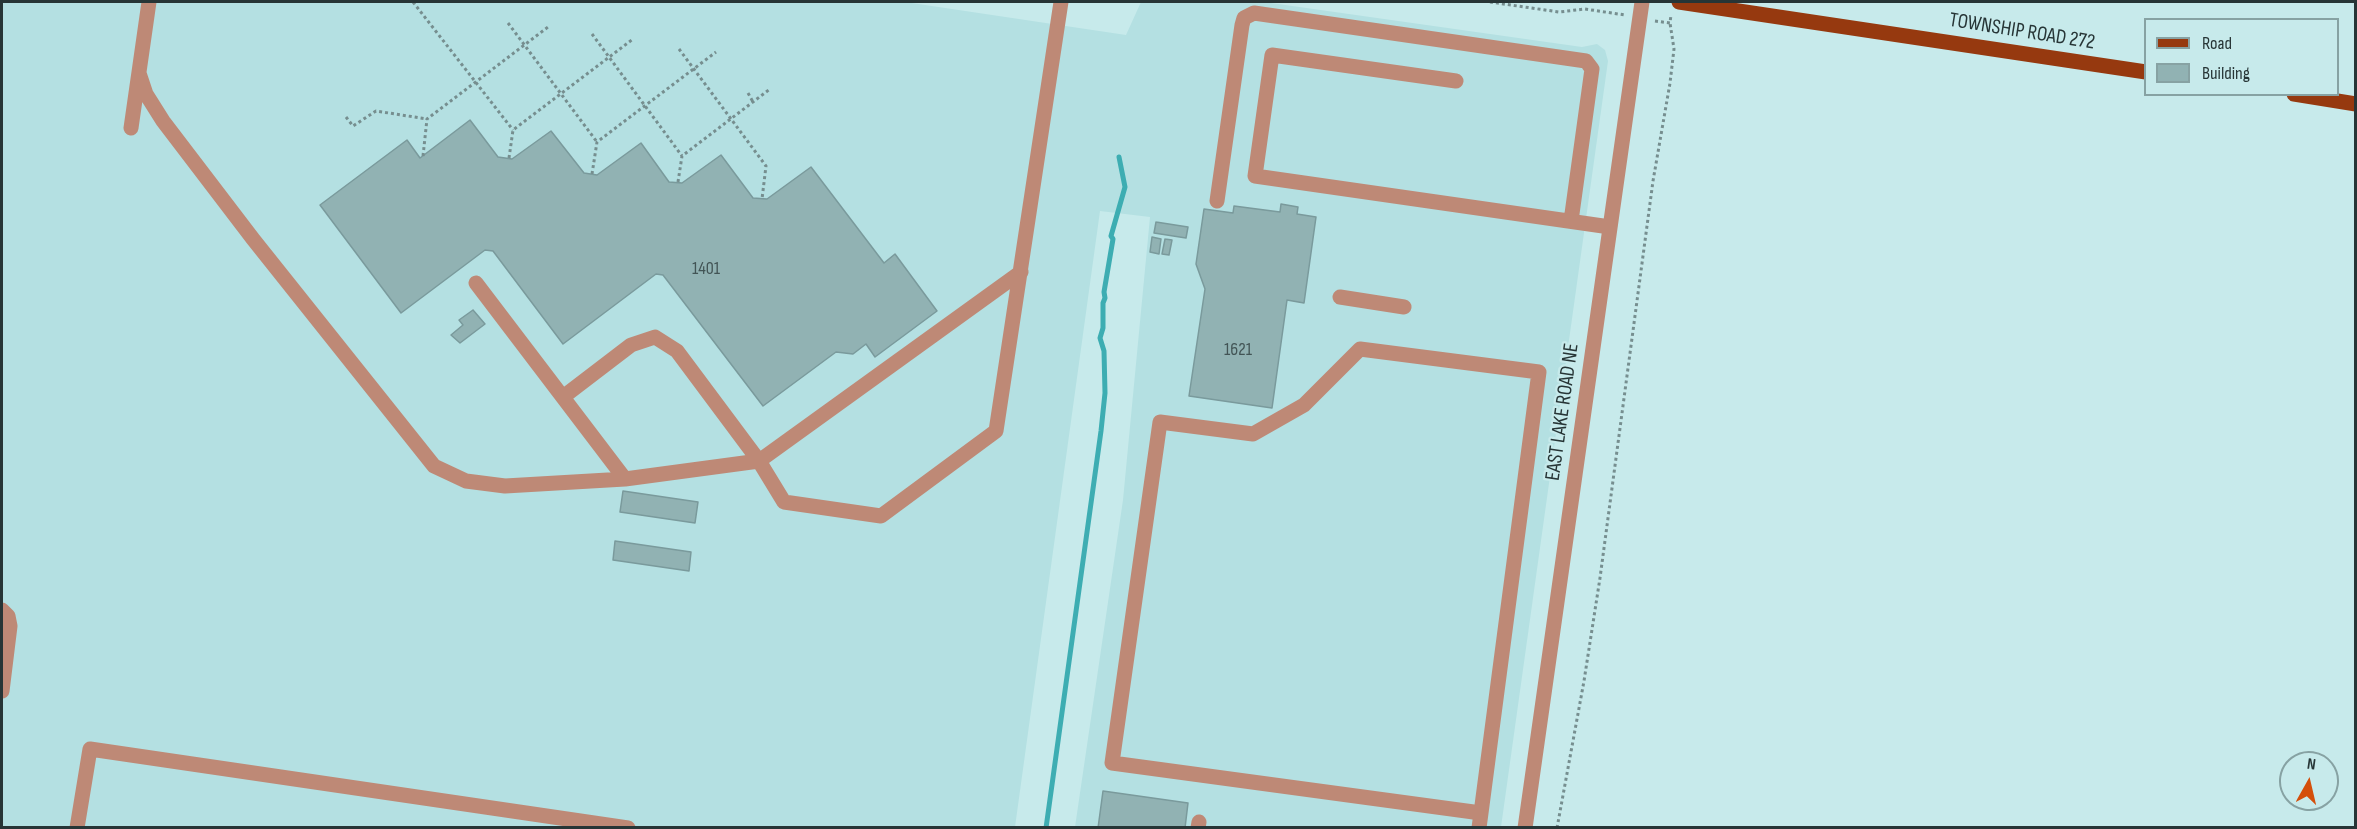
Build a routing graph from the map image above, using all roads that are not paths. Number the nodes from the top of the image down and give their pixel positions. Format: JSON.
{"nodes":[{"id":1,"x":149,"y":2,"type":"edge"},
{"id":2,"x":1061,"y":2,"type":"edge"},
{"id":3,"x":1642,"y":2,"type":"edge"},
{"id":4,"x":1678,"y":2,"type":"edge"},
{"id":5,"x":2144,"y":72,"type":"edge"},
{"id":6,"x":139,"y":73,"type":"junction"},
{"id":7,"x":1456,"y":81,"type":"dead end"},
{"id":8,"x":2306,"y":96,"type":"edge"},
{"id":9,"x":2355,"y":104,"type":"edge"},
{"id":10,"x":131,"y":128,"type":"dead end"},
{"id":11,"x":1217,"y":201,"type":"dead end"},
{"id":12,"x":1571,"y":221,"type":"junction"},
{"id":13,"x":1610,"y":227,"type":"junction"},
{"id":14,"x":1020,"y":272,"type":"junction"},
{"id":15,"x":476,"y":283,"type":"dead end"},
{"id":16,"x":1340,"y":297,"type":"dead end"},
{"id":17,"x":1404,"y":307,"type":"dead end"},
{"id":18,"x":562,"y":397,"type":"junction"},
{"id":19,"x":759,"y":461,"type":"junction"},
{"id":20,"x":626,"y":479,"type":"junction"},
{"id":21,"x":2,"y":610,"type":"edge"},
{"id":22,"x":2,"y":691,"type":"edge"},
{"id":23,"x":1480,"y":820,"type":"edge"},
{"id":24,"x":77,"y":828,"type":"edge"},
{"id":25,"x":628,"y":828,"type":"edge"},
{"id":26,"x":1526,"y":828,"type":"edge"}],
"edges":[{"from":1,"to":6,"type":"street"},
{"from":2,"to":14,"type":"street"},
{"from":3,"to":13,"type":"street","name":"EAST LAKE ROAD NE"},
{"from":4,"to":5,"type":"main road","name":"TOWNSHIP ROAD 272"},
{"from":6,"to":10,"type":"street"},
{"from":6,"to":20,"type":"street"},
{"from":7,"to":12,"type":"street"},
{"from":8,"to":9,"type":"main road"},
{"from":11,"to":12,"type":"street"},
{"from":12,"to":13,"type":"street"},
{"from":13,"to":26,"type":"street","name":"EAST LAKE ROAD NE"},
{"from":14,"to":19,"type":"street"},
{"from":14,"to":19,"type":"street"},
{"from":15,"to":18,"type":"street"},
{"from":16,"to":17,"type":"street"},
{"from":18,"to":19,"type":"street"},
{"from":18,"to":20,"type":"street"},
{"from":19,"to":20,"type":"street"},
{"from":21,"to":22,"type":"street"},
{"from":23,"to":23,"type":"street"},
{"from":24,"to":25,"type":"street"}]}
